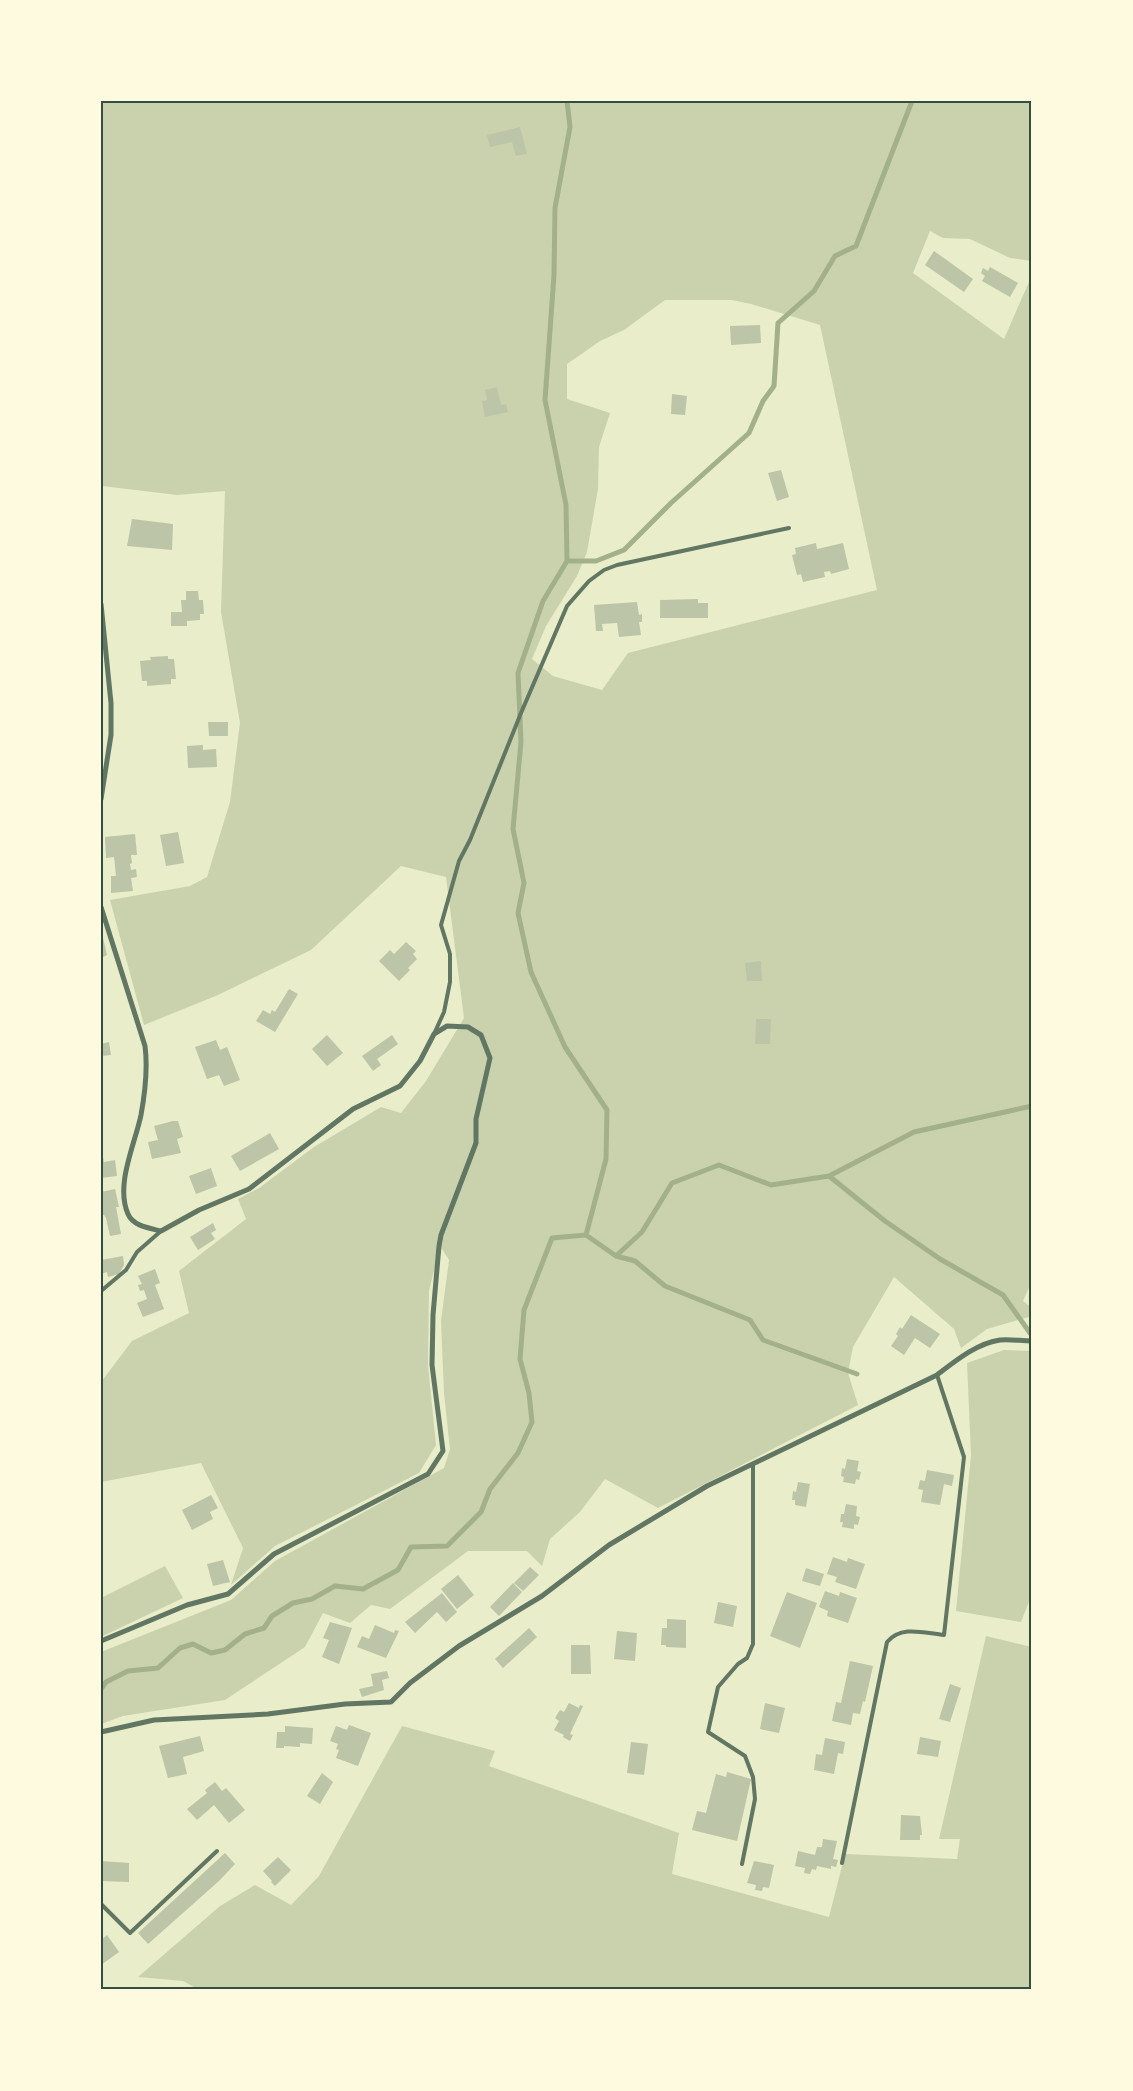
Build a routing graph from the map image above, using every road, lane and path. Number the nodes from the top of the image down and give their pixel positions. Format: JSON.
{"nodes":[{"id":1,"x":789,"y":528,"type":"dead end"},
{"id":2,"x":101,"y":604,"type":"edge"},
{"id":3,"x":101,"y":799,"type":"edge"},
{"id":4,"x":101,"y":907,"type":"edge"},
{"id":5,"x":434,"y":1034,"type":"junction"},
{"id":6,"x":161,"y":1231,"type":"junction"},
{"id":7,"x":101,"y":1291,"type":"edge"},
{"id":8,"x":1032,"y":1342,"type":"edge"},
{"id":9,"x":937,"y":1375,"type":"junction"},
{"id":10,"x":753,"y":1466,"type":"junction"},
{"id":11,"x":101,"y":1641,"type":"edge"},
{"id":12,"x":101,"y":1732,"type":"edge"},
{"id":13,"x":217,"y":1851,"type":"dead end"},
{"id":14,"x":842,"y":1863,"type":"dead end"},
{"id":15,"x":742,"y":1864,"type":"dead end"},
{"id":16,"x":101,"y":1904,"type":"edge"}],
"edges":[{"from":1,"to":5,"type":"lane"},
{"from":2,"to":3,"type":"street"},
{"from":4,"to":6,"type":"street"},
{"from":5,"to":6,"type":"street"},
{"from":5,"to":11,"type":"street"},
{"from":6,"to":7,"type":"lane"},
{"from":8,"to":9,"type":"street"},
{"from":9,"to":10,"type":"street"},
{"from":9,"to":14,"type":"lane"},
{"from":10,"to":12,"type":"street"},
{"from":10,"to":15,"type":"lane"},
{"from":13,"to":16,"type":"lane"}]}
